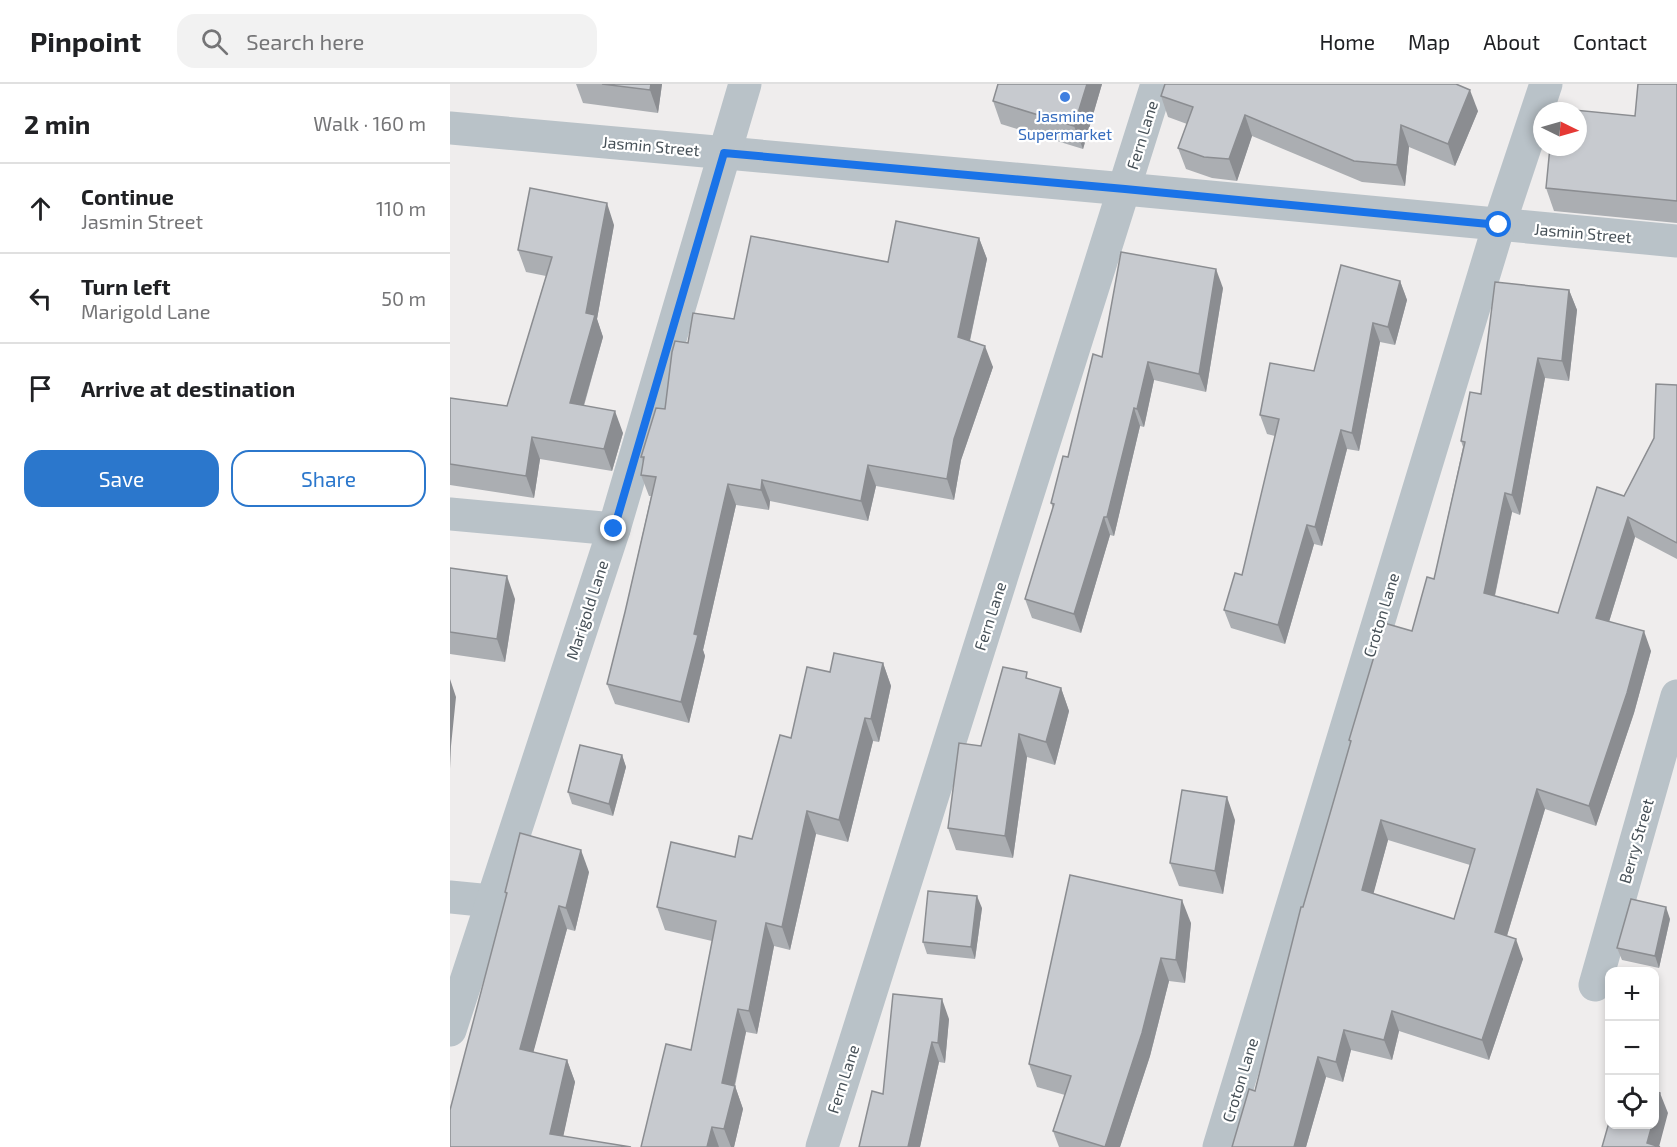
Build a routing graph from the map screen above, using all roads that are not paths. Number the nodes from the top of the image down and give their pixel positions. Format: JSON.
{"nodes":[{"id":1,"x":745,"y":84,"type":"edge"},
{"id":2,"x":1157,"y":84,"type":"edge"},
{"id":3,"x":1546,"y":84,"type":"edge"},
{"id":4,"x":450,"y":128,"type":"edge"},
{"id":5,"x":724,"y":153,"type":"junction"},
{"id":6,"x":1125,"y":189,"type":"junction"},
{"id":7,"x":1499,"y":225,"type":"junction"},
{"id":8,"x":1677,"y":241,"type":"edge"},
{"id":9,"x":450,"y":514,"type":"edge"},
{"id":10,"x":614,"y":529,"type":"junction"},
{"id":11,"x":1677,"y":696,"type":"edge"},
{"id":12,"x":450,"y":897,"type":"edge"},
{"id":13,"x":491,"y":901,"type":"junction"},
{"id":14,"x":1595,"y":985,"type":"dead end"},
{"id":15,"x":450,"y":1030,"type":"edge"},
{"id":16,"x":822,"y":1147,"type":"edge"},
{"id":17,"x":1219,"y":1147,"type":"edge"}],
"edges":[{"from":1,"to":5,"type":"street","name":"Marigold Lane"},
{"from":2,"to":6,"type":"street","name":"Fern Lane"},
{"from":3,"to":7,"type":"street","name":"Croton Lane"},
{"from":4,"to":5,"type":"street","name":"Jasmin Street"},
{"from":5,"to":6,"type":"street","name":"Jasmin Street"},
{"from":5,"to":10,"type":"street","name":"Marigold Lane"},
{"from":6,"to":7,"type":"street","name":"Jasmin Street"},
{"from":6,"to":16,"type":"street","name":"Fern Lane"},
{"from":7,"to":8,"type":"street","name":"Jasmin Street"},
{"from":7,"to":17,"type":"street","name":"Croton Lane"},
{"from":9,"to":10,"type":"street"},
{"from":10,"to":13,"type":"street","name":"Marigold Lane"},
{"from":11,"to":14,"type":"street","name":"Berry Street"},
{"from":12,"to":13,"type":"street"},
{"from":13,"to":15,"type":"street","name":"Marigold Lane"}]}
